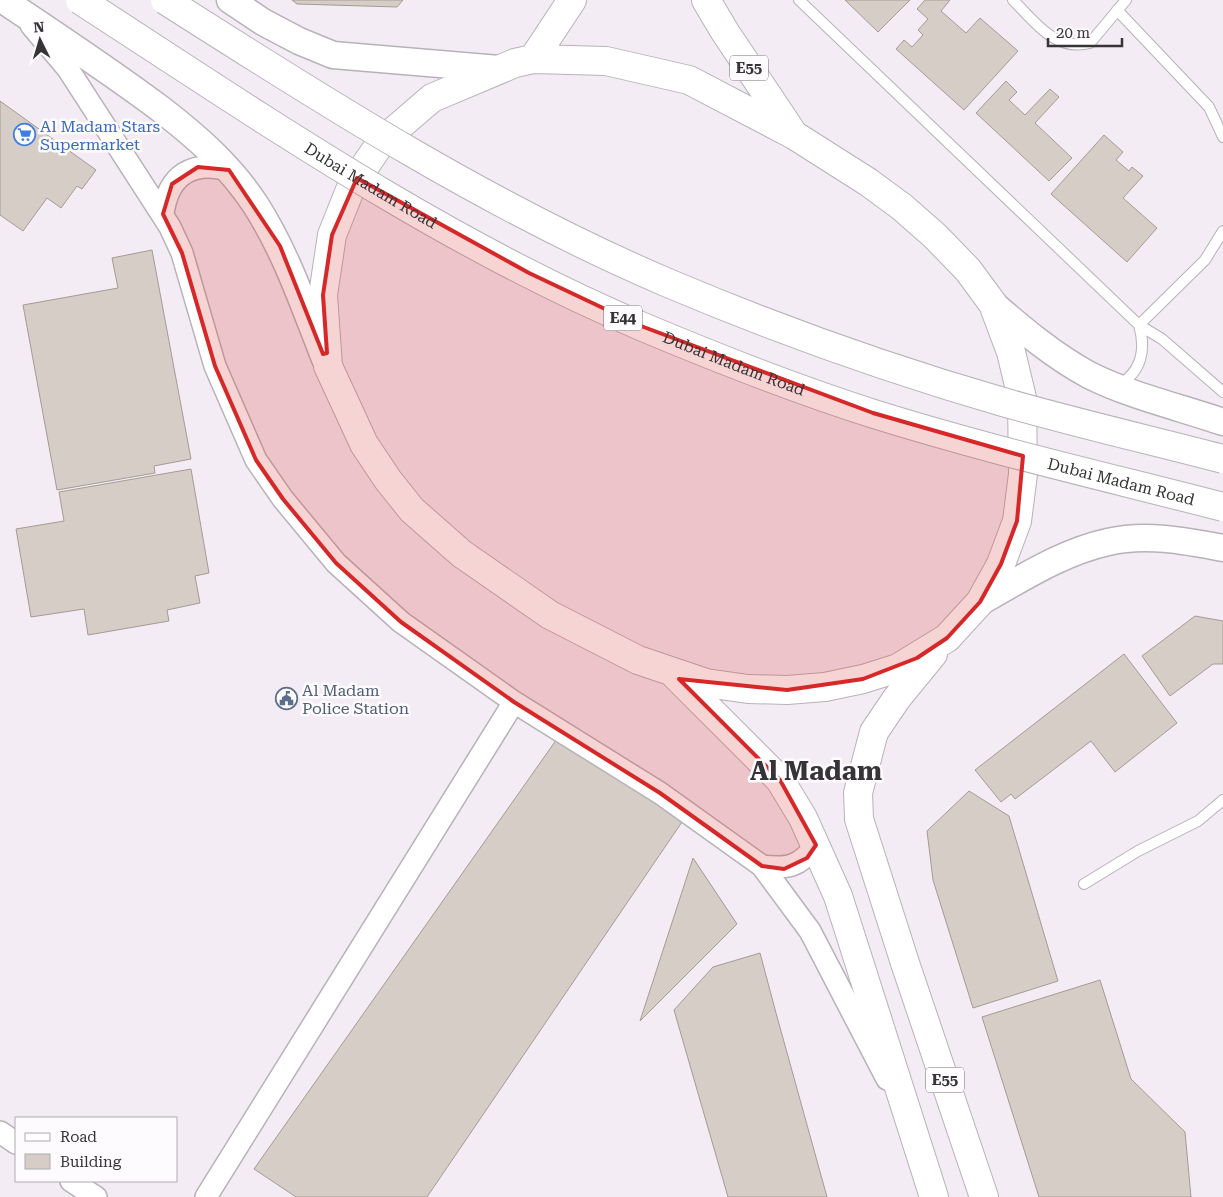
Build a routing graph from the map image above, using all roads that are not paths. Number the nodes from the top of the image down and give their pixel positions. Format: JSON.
{"nodes":[{"id":1,"x":80,"y":0,"type":"edge"},
{"id":2,"x":165,"y":0,"type":"edge"},
{"id":3,"x":230,"y":0,"type":"edge"},
{"id":4,"x":572,"y":0,"type":"edge"},
{"id":5,"x":706,"y":0,"type":"edge"},
{"id":6,"x":799,"y":0,"type":"edge"},
{"id":7,"x":1014,"y":0,"type":"edge"},
{"id":8,"x":1126,"y":0,"type":"edge"},
{"id":9,"x":11,"y":6,"type":"edge"},
{"id":10,"x":1117,"y":10,"type":"junction"},
{"id":11,"x":533,"y":59,"type":"junction"},
{"id":12,"x":499,"y":69,"type":"junction"},
{"id":13,"x":794,"y":135,"type":"junction"},
{"id":14,"x":1223,"y":137,"type":"edge"},
{"id":15,"x":230,"y":170,"type":"junction"},
{"id":16,"x":163,"y":214,"type":"junction"},
{"id":17,"x":1223,"y":231,"type":"edge"},
{"id":18,"x":993,"y":304,"type":"junction"},
{"id":19,"x":1139,"y":325,"type":"junction"},
{"id":20,"x":328,"y":366,"type":"junction"},
{"id":21,"x":1116,"y":387,"type":"junction"},
{"id":22,"x":1221,"y":387,"type":"edge"},
{"id":23,"x":1223,"y":422,"type":"edge"},
{"id":24,"x":1223,"y":459,"type":"edge"},
{"id":25,"x":1223,"y":507,"type":"edge"},
{"id":26,"x":1223,"y":548,"type":"edge"},
{"id":27,"x":980,"y":602,"type":"junction"},
{"id":28,"x":947,"y":638,"type":"junction"},
{"id":29,"x":672,"y":672,"type":"junction"},
{"id":30,"x":514,"y":702,"type":"junction"},
{"id":31,"x":1222,"y":802,"type":"edge"},
{"id":32,"x":816,"y":845,"type":"junction"},
{"id":33,"x":762,"y":866,"type":"junction"},
{"id":34,"x":1084,"y":884,"type":"dead end"},
{"id":35,"x":912,"y":1129,"type":"junction"},
{"id":36,"x":0,"y":1132,"type":"edge"},
{"id":37,"x":15,"y":1142,"type":"edge"},
{"id":38,"x":73,"y":1182,"type":"edge"},
{"id":39,"x":96,"y":1197,"type":"edge"},
{"id":40,"x":206,"y":1197,"type":"edge"},
{"id":41,"x":934,"y":1197,"type":"edge"},
{"id":42,"x":984,"y":1197,"type":"edge"}],
"edges":[{"from":1,"to":25,"type":"highway","name":"Dubai Madam Road","number":"E44","bridge":true},
{"from":2,"to":24,"type":"highway","bridge":true},
{"from":3,"to":12,"type":"street"},
{"from":4,"to":11,"type":"highway"},
{"from":5,"to":13,"type":"highway","number":"E55"},
{"from":6,"to":19,"type":"lane"},
{"from":7,"to":10,"type":"lane"},
{"from":8,"to":10,"type":"lane"},
{"from":9,"to":15,"type":"street"},
{"from":9,"to":16,"type":"street"},
{"from":10,"to":14,"type":"lane"},
{"from":11,"to":12,"type":"highway"},
{"from":11,"to":13,"type":"highway"},
{"from":12,"to":20,"type":"highway"},
{"from":13,"to":18,"type":"highway"},
{"from":15,"to":16,"type":"street"},
{"from":15,"to":20,"type":"street"},
{"from":16,"to":30,"type":"street"},
{"from":17,"to":19,"type":"lane"},
{"from":18,"to":21,"type":"street"},
{"from":18,"to":27,"type":"highway"},
{"from":19,"to":21,"type":"lane"},
{"from":19,"to":22,"type":"lane"},
{"from":20,"to":29,"type":"highway"},
{"from":21,"to":23,"type":"street"},
{"from":26,"to":27,"type":"street"},
{"from":27,"to":28,"type":"highway"},
{"from":28,"to":29,"type":"highway"},
{"from":28,"to":42,"type":"highway","number":"E55"},
{"from":29,"to":32,"type":"highway","number":"E55"},
{"from":30,"to":33,"type":"street"},
{"from":30,"to":40,"type":"street"},
{"from":31,"to":34,"type":"lane"},
{"from":32,"to":33,"type":"street"},
{"from":32,"to":35,"type":"highway","number":"E55"},
{"from":33,"to":35,"type":"street"},
{"from":35,"to":41,"type":"highway","number":"E55"},
{"from":36,"to":37,"type":"street"},
{"from":38,"to":39,"type":"street"}]}
